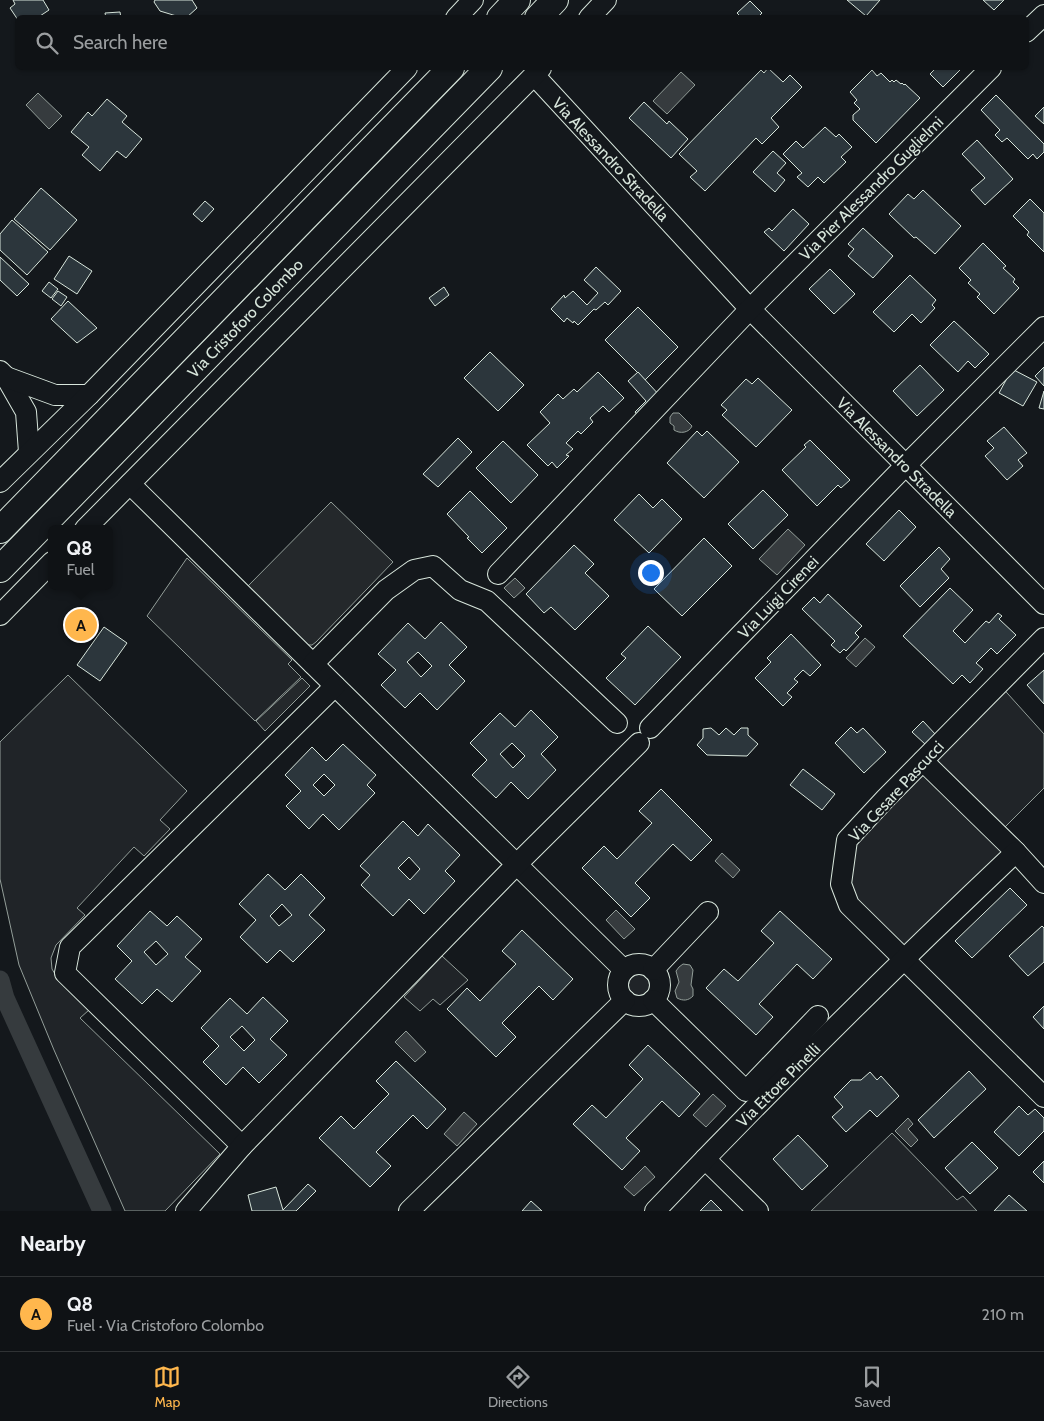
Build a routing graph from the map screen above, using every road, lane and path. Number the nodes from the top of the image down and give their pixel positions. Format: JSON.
{"nodes":[{"id":1,"x":473,"y":0,"type":"edge"},
{"id":2,"x":517,"y":0,"type":"edge"},
{"id":3,"x":555,"y":0,"type":"edge"},
{"id":4,"x":606,"y":0,"type":"edge"},
{"id":5,"x":1044,"y":14,"type":"edge"},
{"id":6,"x":459,"y":15,"type":"edge"},
{"id":7,"x":503,"y":15,"type":"edge"},
{"id":8,"x":541,"y":15,"type":"edge"},
{"id":9,"x":592,"y":15,"type":"edge"},
{"id":10,"x":1029,"y":29,"type":"edge"},
{"id":11,"x":405,"y":70,"type":"edge"},
{"id":12,"x":449,"y":70,"type":"edge"},
{"id":13,"x":487,"y":70,"type":"edge"},
{"id":14,"x":989,"y":70,"type":"edge"},
{"id":15,"x":537,"y":71,"type":"edge"},
{"id":16,"x":750,"y":309,"type":"junction"},
{"id":17,"x":1044,"y":327,"type":"edge"},
{"id":18,"x":3,"y":374,"type":"edge"},
{"id":19,"x":89,"y":395,"type":"junction"},
{"id":20,"x":29,"y":452,"type":"junction"},
{"id":21,"x":906,"y":466,"type":"junction"},
{"id":22,"x":0,"y":482,"type":"edge"},
{"id":23,"x":130,"y":484,"type":"junction"},
{"id":24,"x":89,"y":525,"type":"edge"},
{"id":25,"x":0,"y":530,"type":"edge"},
{"id":26,"x":48,"y":566,"type":"edge"},
{"id":27,"x":0,"y":569,"type":"edge"},
{"id":28,"x":498,"y":574,"type":"dead end"},
{"id":29,"x":1044,"y":604,"type":"edge"},
{"id":30,"x":0,"y":615,"type":"edge"},
{"id":31,"x":1044,"y":638,"type":"edge"},
{"id":32,"x":313,"y":664,"type":"junction"},
{"id":33,"x":335,"y":686,"type":"junction"},
{"id":34,"x":617,"y":723,"type":"dead end"},
{"id":35,"x":923,"y":761,"type":"junction"},
{"id":36,"x":1016,"y":852,"type":"junction"},
{"id":37,"x":517,"y":864,"type":"junction"},
{"id":38,"x":1044,"y":882,"type":"edge"},
{"id":39,"x":708,"y":912,"type":"dead end"},
{"id":40,"x":904,"y":959,"type":"junction"},
{"id":41,"x":624,"y":970,"type":"junction"},
{"id":42,"x":653,"y":970,"type":"junction"},
{"id":43,"x":625,"y":1000,"type":"junction"},
{"id":44,"x":653,"y":1000,"type":"junction"},
{"id":45,"x":818,"y":1016,"type":"dead end"},
{"id":46,"x":1044,"y":1097,"type":"edge"},
{"id":47,"x":242,"y":1146,"type":"junction"},
{"id":48,"x":705,"y":1159,"type":"junction"},
{"id":49,"x":186,"y":1211,"type":"edge"},
{"id":50,"x":409,"y":1211,"type":"edge"},
{"id":51,"x":654,"y":1211,"type":"edge"},
{"id":52,"x":758,"y":1211,"type":"edge"}],
"edges":[{"from":1,"to":6,"type":"street"},
{"from":2,"to":7,"type":"main road"},
{"from":3,"to":8,"type":"main road"},
{"from":4,"to":9,"type":"street"},
{"from":5,"to":10,"type":"street"},
{"from":11,"to":19,"type":"street"},
{"from":12,"to":25,"type":"main road","name":"Via Cristoforo Colombo"},
{"from":13,"to":27,"type":"main road","name":"Via Cristoforo Colombo"},
{"from":14,"to":16,"type":"street","name":"Via Pier Alessandro Guglielmi"},
{"from":15,"to":16,"type":"street","name":"Via Alessandro Stradella"},
{"from":15,"to":23,"type":"street","name":"Via Cristoforo Colombo"},
{"from":16,"to":21,"type":"street","name":"Via Alessandro Stradella"},
{"from":16,"to":28,"type":"street"},
{"from":17,"to":21,"type":"street","name":"Via Luigi Cirenei"},
{"from":18,"to":19,"type":"street"},
{"from":18,"to":20,"type":"street"},
{"from":19,"to":20,"type":"street"},
{"from":20,"to":22,"type":"street"},
{"from":21,"to":29,"type":"street","name":"Via Alessandro Stradella"},
{"from":21,"to":37,"type":"street","name":"Via Luigi Cirenei"},
{"from":23,"to":24,"type":"street","name":"Via Cristoforo Colombo"},
{"from":23,"to":32,"type":"street"},
{"from":26,"to":30,"type":"street"},
{"from":31,"to":35,"type":"street","name":"Via Cesare Pascucci"},
{"from":32,"to":33,"type":"street"},
{"from":32,"to":34,"type":"street"},
{"from":33,"to":37,"type":"street"},
{"from":33,"to":47,"type":"street"},
{"from":35,"to":36,"type":"street"},
{"from":35,"to":40,"type":"street","name":"Via Cesare Pascucci"},
{"from":36,"to":38,"type":"street"},
{"from":36,"to":40,"type":"street","name":"Via Ettore Pinelli"},
{"from":37,"to":41,"type":"street"},
{"from":37,"to":47,"type":"street","name":"Via Luigi Cirenei"},
{"from":39,"to":42,"type":"street"},
{"from":40,"to":46,"type":"street","name":"Via Cesare Pascucci"},
{"from":40,"to":48,"type":"street","name":"Via Ettore Pinelli"},
{"from":41,"to":42,"type":"street"},
{"from":41,"to":43,"type":"street"},
{"from":42,"to":44,"type":"street"},
{"from":43,"to":44,"type":"street"},
{"from":43,"to":50,"type":"street"},
{"from":44,"to":45,"type":"street"},
{"from":47,"to":49,"type":"street","name":"Via Luigi Cirenei"},
{"from":48,"to":51,"type":"street","name":"Via Ettore Pinelli"},
{"from":48,"to":52,"type":"street"}]}
